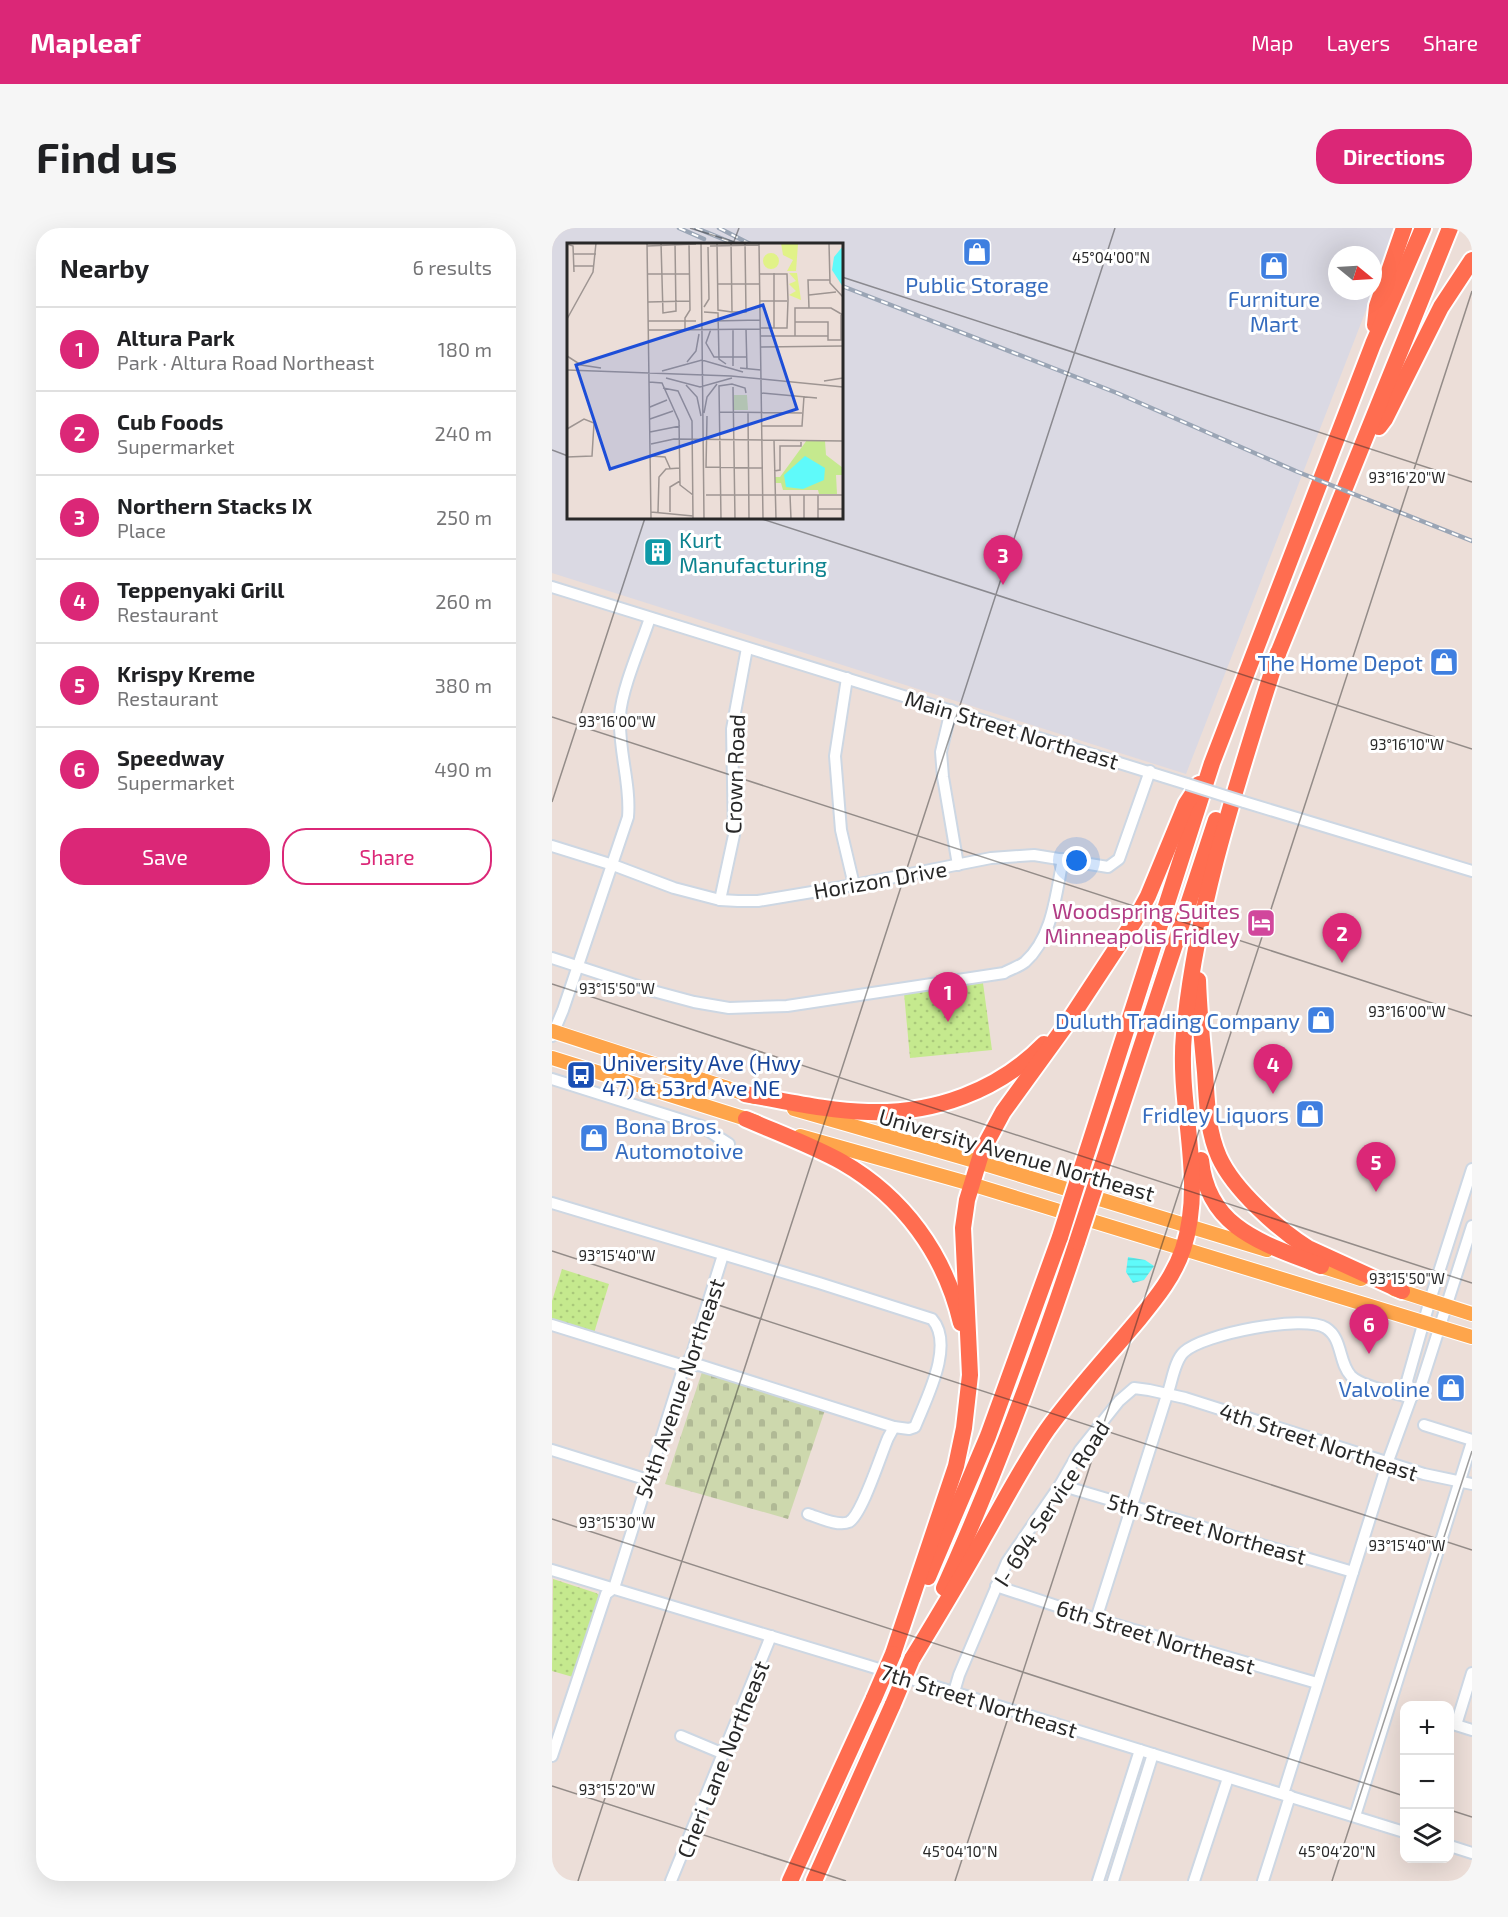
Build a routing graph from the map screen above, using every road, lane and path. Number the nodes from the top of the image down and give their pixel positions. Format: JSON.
{"nodes":[{"id":1,"x":1404,"y":228,"type":"edge"},
{"id":2,"x":1423,"y":228,"type":"edge"},
{"id":3,"x":1450,"y":228,"type":"edge"},
{"id":4,"x":1472,"y":260,"type":"edge"},
{"id":5,"x":1373,"y":344,"type":"junction"},
{"id":6,"x":1360,"y":452,"type":"junction"},
{"id":7,"x":552,"y":587,"type":"edge"},
{"id":8,"x":650,"y":618,"type":"junction"},
{"id":9,"x":747,"y":648,"type":"junction"},
{"id":10,"x":1278,"y":653,"type":"junction"},
{"id":11,"x":847,"y":678,"type":"junction"},
{"id":12,"x":951,"y":710,"type":"junction"},
{"id":13,"x":1212,"y":763,"type":"junction"},
{"id":14,"x":1150,"y":771,"type":"junction"},
{"id":15,"x":552,"y":846,"type":"edge"},
{"id":16,"x":1063,"y":859,"type":"junction"},
{"id":17,"x":613,"y":865,"type":"junction"},
{"id":18,"x":958,"y":865,"type":"junction"},
{"id":19,"x":1472,"y":871,"type":"edge"},
{"id":20,"x":854,"y":885,"type":"junction"},
{"id":21,"x":720,"y":900,"type":"junction"},
{"id":22,"x":1203,"y":909,"type":"junction"},
{"id":23,"x":552,"y":958,"type":"edge"},
{"id":24,"x":578,"y":966,"type":"junction"},
{"id":25,"x":1102,"y":970,"type":"junction"},
{"id":26,"x":1189,"y":989,"type":"junction"},
{"id":27,"x":552,"y":1032,"type":"edge"},
{"id":28,"x":552,"y":1058,"type":"edge"},
{"id":29,"x":552,"y":1079,"type":"edge"},
{"id":30,"x":745,"y":1094,"type":"junction"},
{"id":31,"x":746,"y":1119,"type":"junction"},
{"id":32,"x":729,"y":1144,"type":"dead end"},
{"id":33,"x":978,"y":1162,"type":"junction"},
{"id":34,"x":1472,"y":1169,"type":"edge"},
{"id":35,"x":971,"y":1184,"type":"junction"},
{"id":36,"x":1469,"y":1188,"type":"edge"},
{"id":37,"x":552,"y":1203,"type":"edge"},
{"id":38,"x":1472,"y":1226,"type":"edge"},
{"id":39,"x":1189,"y":1227,"type":"junction"},
{"id":40,"x":1183,"y":1249,"type":"junction"},
{"id":41,"x":723,"y":1255,"type":"junction"},
{"id":42,"x":1331,"y":1269,"type":"junction"},
{"id":43,"x":1402,"y":1291,"type":"junction"},
{"id":44,"x":1430,"y":1300,"type":"junction"},
{"id":45,"x":1447,"y":1306,"type":"junction"},
{"id":46,"x":1472,"y":1314,"type":"edge"},
{"id":47,"x":1424,"y":1322,"type":"junction"},
{"id":48,"x":552,"y":1325,"type":"edge"},
{"id":49,"x":1440,"y":1328,"type":"junction"},
{"id":50,"x":1472,"y":1337,"type":"edge"},
{"id":51,"x":684,"y":1366,"type":"junction"},
{"id":52,"x":1134,"y":1388,"type":"joint"},
{"id":53,"x":1167,"y":1395,"type":"junction"},
{"id":54,"x":1411,"y":1398,"type":"junction"},
{"id":55,"x":968,"y":1400,"type":"junction"},
{"id":56,"x":1424,"y":1425,"type":"dead end"},
{"id":57,"x":894,"y":1427,"type":"junction"},
{"id":58,"x":1472,"y":1441,"type":"edge"},
{"id":59,"x":552,"y":1450,"type":"edge"},
{"id":60,"x":1388,"y":1461,"type":"junction"},
{"id":61,"x":648,"y":1480,"type":"junction"},
{"id":62,"x":1461,"y":1481,"type":"junction"},
{"id":63,"x":1472,"y":1484,"type":"edge"},
{"id":64,"x":1060,"y":1485,"type":"junction"},
{"id":65,"x":1133,"y":1507,"type":"junction"},
{"id":66,"x":808,"y":1514,"type":"dead end"},
{"id":67,"x":552,"y":1570,"type":"edge"},
{"id":68,"x":1353,"y":1572,"type":"junction"},
{"id":69,"x":996,"y":1587,"type":"junction"},
{"id":70,"x":614,"y":1588,"type":"junction"},
{"id":71,"x":1096,"y":1619,"type":"junction"},
{"id":72,"x":771,"y":1636,"type":"junction"},
{"id":73,"x":893,"y":1654,"type":"junction"},
{"id":74,"x":912,"y":1659,"type":"junction"},
{"id":75,"x":1472,"y":1673,"type":"edge"},
{"id":76,"x":1317,"y":1683,"type":"junction"},
{"id":77,"x":954,"y":1692,"type":"junction"},
{"id":78,"x":1472,"y":1730,"type":"edge"},
{"id":79,"x":681,"y":1736,"type":"dead end"},
{"id":80,"x":1140,"y":1750,"type":"junction"},
{"id":81,"x":724,"y":1754,"type":"junction"},
{"id":82,"x":1153,"y":1754,"type":"junction"},
{"id":83,"x":552,"y":1756,"type":"edge"},
{"id":84,"x":1228,"y":1778,"type":"junction"},
{"id":85,"x":1287,"y":1795,"type":"junction"},
{"id":86,"x":1355,"y":1816,"type":"junction"},
{"id":87,"x":1400,"y":1831,"type":"edge"},
{"id":88,"x":1454,"y":1848,"type":"edge"},
{"id":89,"x":1472,"y":1853,"type":"edge"},
{"id":90,"x":1103,"y":1864,"type":"junction"},
{"id":91,"x":1117,"y":1868,"type":"junction"},
{"id":92,"x":671,"y":1881,"type":"edge"},
{"id":93,"x":790,"y":1881,"type":"edge"},
{"id":94,"x":814,"y":1881,"type":"edge"},
{"id":95,"x":1098,"y":1881,"type":"edge"},
{"id":96,"x":1113,"y":1881,"type":"edge"},
{"id":97,"x":1194,"y":1881,"type":"edge"},
{"id":98,"x":1263,"y":1881,"type":"edge"}],
"edges":[{"from":1,"to":5,"type":"highway"},
{"from":2,"to":5,"type":"highway"},
{"from":3,"to":6,"type":"highway"},
{"from":4,"to":6,"type":"highway"},
{"from":5,"to":13,"type":"highway"},
{"from":6,"to":10,"type":"highway"},
{"from":7,"to":8,"type":"street","name":"Main Street Northeast"},
{"from":8,"to":9,"type":"street","name":"Main Street Northeast"},
{"from":8,"to":17,"type":"street"},
{"from":9,"to":11,"type":"street","name":"Main Street Northeast"},
{"from":9,"to":21,"type":"street","name":"Crown Road"},
{"from":10,"to":22,"type":"highway"},
{"from":10,"to":74,"type":"highway","bridge":true},
{"from":11,"to":12,"type":"street","name":"Main Street Northeast"},
{"from":11,"to":20,"type":"street"},
{"from":12,"to":14,"type":"street","name":"Main Street Northeast"},
{"from":12,"to":18,"type":"street"},
{"from":13,"to":25,"type":"highway"},
{"from":13,"to":73,"type":"highway","bridge":true},
{"from":14,"to":16,"type":"street","name":"Horizon Drive"},
{"from":14,"to":19,"type":"street","name":"Main Street Northeast","bridge":true},
{"from":15,"to":17,"type":"street","name":"Horizon Drive"},
{"from":16,"to":18,"type":"street","name":"Horizon Drive"},
{"from":16,"to":24,"type":"street"},
{"from":17,"to":21,"type":"street","name":"Horizon Drive"},
{"from":17,"to":24,"type":"street"},
{"from":18,"to":20,"type":"street","name":"Horizon Drive"},
{"from":20,"to":21,"type":"street","name":"Horizon Drive"},
{"from":22,"to":26,"type":"highway"},
{"from":22,"to":43,"type":"highway"},
{"from":23,"to":24,"type":"street"},
{"from":24,"to":27,"type":"street"},
{"from":25,"to":30,"type":"highway"},
{"from":25,"to":33,"type":"highway"},
{"from":26,"to":39,"type":"highway"},
{"from":26,"to":42,"type":"highway"},
{"from":27,"to":30,"type":"main road","name":"University Avenue Northeast"},
{"from":28,"to":31,"type":"main road","name":"University Avenue Northeast"},
{"from":29,"to":32,"type":"street"},
{"from":30,"to":33,"type":"main road","name":"University Avenue Northeast"},
{"from":31,"to":35,"type":"main road","name":"University Avenue Northeast"},
{"from":31,"to":55,"type":"highway"},
{"from":33,"to":35,"type":"highway"},
{"from":33,"to":39,"type":"main road","name":"University Avenue Northeast"},
{"from":34,"to":36,"type":"street"},
{"from":35,"to":40,"type":"main road","name":"University Avenue Northeast"},
{"from":35,"to":55,"type":"highway"},
{"from":36,"to":44,"type":"street"},
{"from":37,"to":41,"type":"street"},
{"from":38,"to":45,"type":"street"},
{"from":39,"to":40,"type":"highway"},
{"from":39,"to":42,"type":"main road","name":"University Avenue Northeast"},
{"from":40,"to":47,"type":"main road","name":"University Avenue Northeast"},
{"from":40,"to":74,"type":"highway"},
{"from":41,"to":51,"type":"street","name":"54th Avenue Northeast"},
{"from":41,"to":57,"type":"street"},
{"from":42,"to":43,"type":"main road","name":"University Avenue Northeast"},
{"from":43,"to":44,"type":"main road","name":"University Avenue Northeast"},
{"from":44,"to":45,"type":"main road","name":"University Avenue Northeast"},
{"from":44,"to":47,"type":"street"},
{"from":45,"to":46,"type":"main road","name":"University Avenue Northeast"},
{"from":45,"to":49,"type":"street"},
{"from":47,"to":49,"type":"main road","name":"University Avenue Northeast"},
{"from":47,"to":54,"type":"street"},
{"from":48,"to":51,"type":"street"},
{"from":49,"to":50,"type":"main road","name":"University Avenue Northeast"},
{"from":49,"to":54,"type":"street"},
{"from":51,"to":57,"type":"street"},
{"from":51,"to":61,"type":"street","name":"54th Avenue Northeast"},
{"from":52,"to":53,"type":"street","name":"4th Street Northeast"},
{"from":52,"to":64,"type":"street","name":"I- 694 Service Road"},
{"from":53,"to":54,"type":"street"},
{"from":53,"to":60,"type":"street","name":"4th Street Northeast"},
{"from":53,"to":65,"type":"street"},
{"from":54,"to":60,"type":"street"},
{"from":55,"to":73,"type":"highway"},
{"from":56,"to":58,"type":"street"},
{"from":57,"to":66,"type":"street"},
{"from":58,"to":62,"type":"street"},
{"from":59,"to":61,"type":"street"},
{"from":60,"to":62,"type":"street","name":"4th Street Northeast"},
{"from":60,"to":68,"type":"street"},
{"from":61,"to":70,"type":"street","name":"54th Avenue Northeast"},
{"from":62,"to":63,"type":"street","name":"4th Street Northeast"},
{"from":62,"to":86,"type":"street"},
{"from":64,"to":65,"type":"street","name":"5th Street Northeast"},
{"from":64,"to":69,"type":"street","name":"I- 694 Service Road"},
{"from":65,"to":68,"type":"street","name":"5th Street Northeast"},
{"from":65,"to":71,"type":"street"},
{"from":67,"to":70,"type":"street","name":"7th Street Northeast"},
{"from":68,"to":76,"type":"street"},
{"from":69,"to":71,"type":"street","name":"6th Street Northeast"},
{"from":69,"to":77,"type":"street","name":"I- 694 Service Road"},
{"from":70,"to":72,"type":"street","name":"7th Street Northeast"},
{"from":70,"to":83,"type":"street","name":"54th Avenue Northeast"},
{"from":71,"to":76,"type":"street","name":"6th Street Northeast"},
{"from":72,"to":77,"type":"street","name":"7th Street Northeast"},
{"from":72,"to":81,"type":"street","name":"Cheri Lane Northeast"},
{"from":73,"to":93,"type":"highway","bridge":true},
{"from":74,"to":94,"type":"highway","bridge":true},
{"from":75,"to":78,"type":"street"},
{"from":76,"to":85,"type":"street"},
{"from":77,"to":80,"type":"street","name":"7th Street Northeast"},
{"from":79,"to":81,"type":"street"},
{"from":80,"to":82,"type":"street","name":"7th Street Northeast"},
{"from":80,"to":90,"type":"street"},
{"from":81,"to":92,"type":"street","name":"Cheri Lane Northeast"},
{"from":82,"to":84,"type":"street","name":"7th Street Northeast"},
{"from":82,"to":91,"type":"street"},
{"from":84,"to":85,"type":"street","name":"7th Street Northeast"},
{"from":84,"to":97,"type":"street"},
{"from":85,"to":86,"type":"street","name":"7th Street Northeast"},
{"from":85,"to":98,"type":"street"},
{"from":86,"to":87,"type":"street","name":"7th Street Northeast"},
{"from":88,"to":89,"type":"street"},
{"from":90,"to":91,"type":"street"},
{"from":90,"to":95,"type":"street"},
{"from":91,"to":96,"type":"street"}]}
